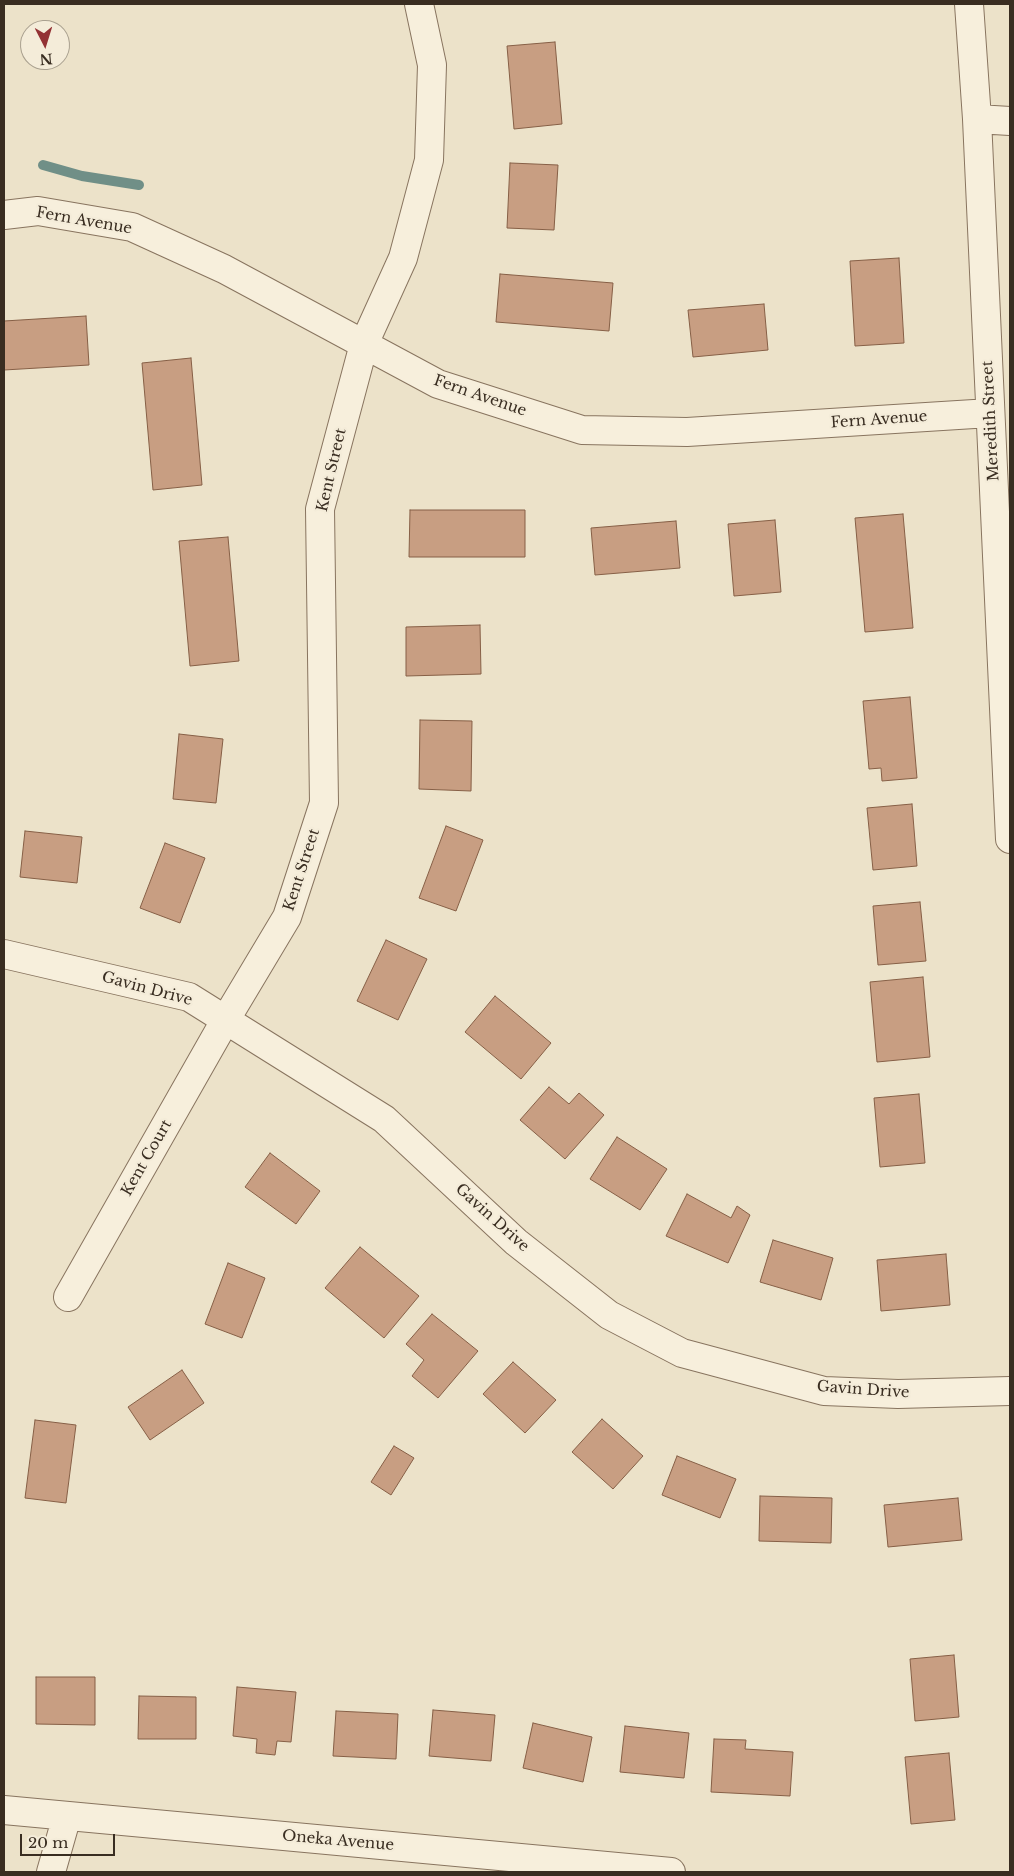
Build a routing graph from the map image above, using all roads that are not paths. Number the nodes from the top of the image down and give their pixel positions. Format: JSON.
{"nodes":[{"id":1,"x":419,"y":4,"type":"edge"},
{"id":2,"x":969,"y":4,"type":"edge"},
{"id":3,"x":977,"y":119,"type":"junction"},
{"id":4,"x":1010,"y":121,"type":"edge"},
{"id":5,"x":4,"y":214,"type":"edge"},
{"id":6,"x":364,"y":344,"type":"junction"},
{"id":7,"x":990,"y":413,"type":"junction"},
{"id":8,"x":1010,"y":839,"type":"edge"},
{"id":9,"x":4,"y":954,"type":"edge"},
{"id":10,"x":226,"y":1019,"type":"junction"},
{"id":11,"x":68,"y":1296,"type":"dead end"},
{"id":12,"x":1010,"y":1391,"type":"edge"},
{"id":13,"x":4,"y":1810,"type":"edge"},
{"id":14,"x":67,"y":1816,"type":"junction"},
{"id":15,"x":51,"y":1872,"type":"edge"},
{"id":16,"x":671,"y":1872,"type":"edge"}],
"edges":[{"from":1,"to":6,"type":"street","name":"Kent Street"},
{"from":2,"to":3,"type":"street","name":"Meredith Street"},
{"from":3,"to":4,"type":"street"},
{"from":3,"to":7,"type":"street","name":"Meredith Street"},
{"from":5,"to":6,"type":"street","name":"Fern Avenue"},
{"from":6,"to":7,"type":"street","name":"Fern Avenue"},
{"from":6,"to":10,"type":"street","name":"Kent Street"},
{"from":7,"to":8,"type":"street","name":"Meredith Street"},
{"from":9,"to":10,"type":"street","name":"Gavin Drive"},
{"from":10,"to":11,"type":"street","name":"Kent Court"},
{"from":10,"to":12,"type":"street","name":"Gavin Drive"},
{"from":13,"to":14,"type":"street","name":"Oneka Avenue"},
{"from":14,"to":15,"type":"street"},
{"from":14,"to":16,"type":"street","name":"Oneka Avenue"}]}
